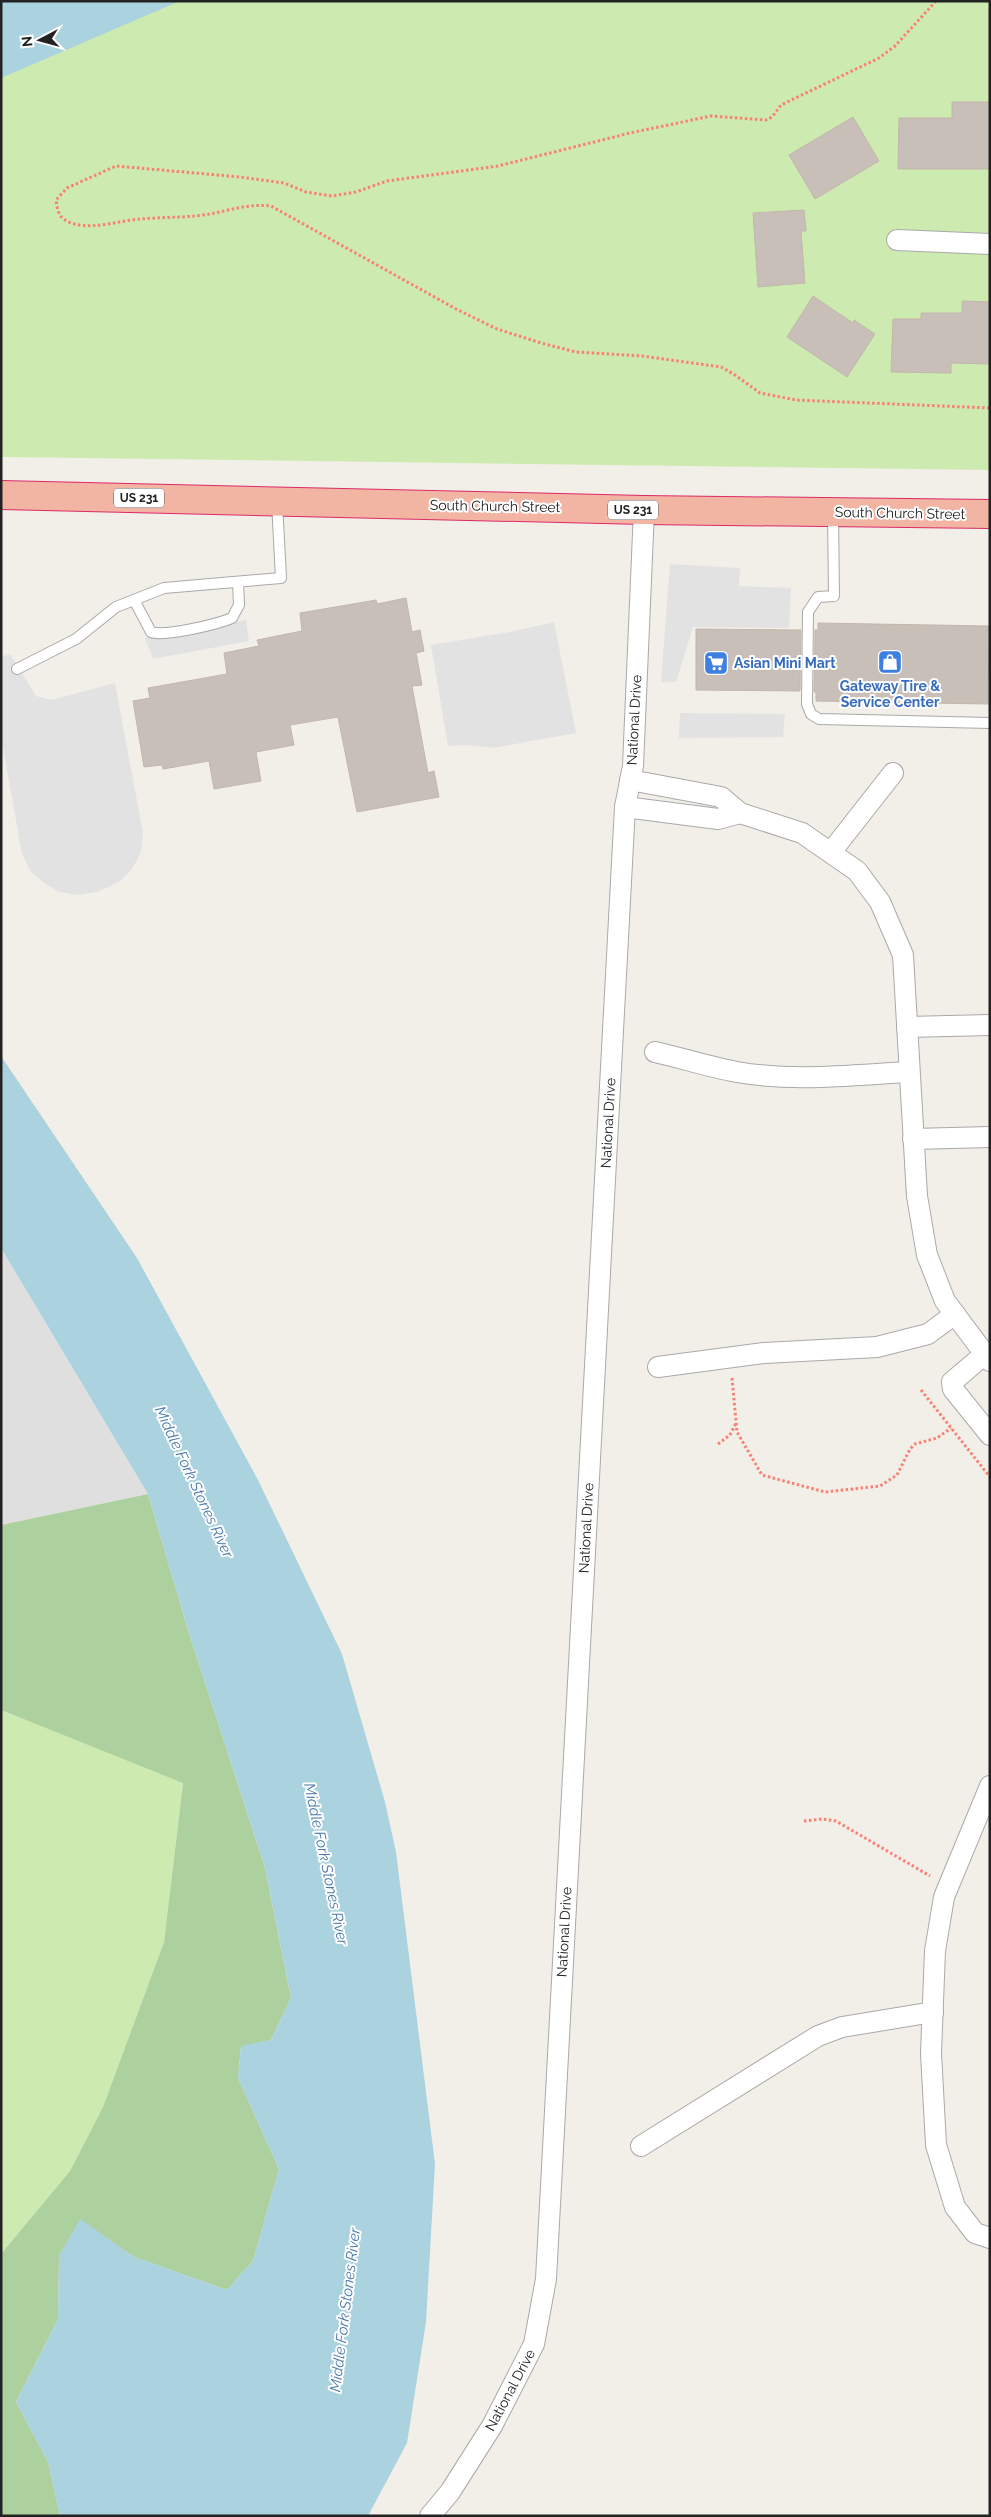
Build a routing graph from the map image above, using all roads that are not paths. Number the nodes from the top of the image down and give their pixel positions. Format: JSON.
{"nodes":[{"id":1,"x":897,"y":240,"type":"dead end"},
{"id":2,"x":990,"y":244,"type":"edge"},
{"id":3,"x":1,"y":495,"type":"edge"},
{"id":4,"x":277,"y":501,"type":"junction"},
{"id":5,"x":644,"y":510,"type":"junction"},
{"id":6,"x":833,"y":512,"type":"junction"},
{"id":7,"x":990,"y":514,"type":"edge"},
{"id":8,"x":238,"y":582,"type":"junction"},
{"id":9,"x":134,"y":600,"type":"junction"},
{"id":10,"x":17,"y":669,"type":"dead end"},
{"id":11,"x":990,"y":723,"type":"edge"},
{"id":12,"x":893,"y":773,"type":"dead end"},
{"id":13,"x":630,"y":780,"type":"junction"},
{"id":14,"x":625,"y":807,"type":"junction"},
{"id":15,"x":740,"y":813,"type":"junction"},
{"id":16,"x":830,"y":852,"type":"junction"},
{"id":17,"x":990,"y":1025,"type":"edge"},
{"id":18,"x":907,"y":1027,"type":"junction"},
{"id":19,"x":655,"y":1052,"type":"dead end"},
{"id":20,"x":909,"y":1072,"type":"junction"},
{"id":21,"x":990,"y":1137,"type":"edge"},
{"id":22,"x":913,"y":1139,"type":"junction"},
{"id":23,"x":955,"y":1314,"type":"junction"},
{"id":24,"x":987,"y":1358,"type":"edge"},
{"id":25,"x":658,"y":1367,"type":"dead end"},
{"id":26,"x":990,"y":1435,"type":"edge"},
{"id":27,"x":990,"y":1786,"type":"edge"},
{"id":28,"x":933,"y":2012,"type":"junction"},
{"id":29,"x":641,"y":2146,"type":"dead end"},
{"id":30,"x":990,"y":2238,"type":"edge"},
{"id":31,"x":430,"y":2516,"type":"edge"}],
"edges":[{"from":1,"to":2,"type":"street"},
{"from":3,"to":4,"type":"highway","name":"South Church Street","number":"US 231"},
{"from":4,"to":5,"type":"highway","name":"South Church Street","number":"US 231"},
{"from":4,"to":8,"type":"lane"},
{"from":5,"to":6,"type":"highway","name":"South Church Street","number":"US 231"},
{"from":5,"to":13,"type":"street","name":"National Drive"},
{"from":6,"to":7,"type":"highway","name":"South Church Street","number":"US 231"},
{"from":6,"to":11,"type":"lane"},
{"from":8,"to":9,"type":"lane"},
{"from":8,"to":9,"type":"lane"},
{"from":9,"to":10,"type":"lane"},
{"from":12,"to":16,"type":"street"},
{"from":13,"to":14,"type":"street","name":"National Drive"},
{"from":13,"to":15,"type":"street"},
{"from":14,"to":15,"type":"street"},
{"from":14,"to":31,"type":"street","name":"National Drive"},
{"from":15,"to":16,"type":"street"},
{"from":16,"to":18,"type":"street"},
{"from":17,"to":18,"type":"street"},
{"from":18,"to":20,"type":"street"},
{"from":19,"to":20,"type":"street"},
{"from":20,"to":22,"type":"street"},
{"from":21,"to":22,"type":"street"},
{"from":22,"to":23,"type":"street"},
{"from":23,"to":24,"type":"street"},
{"from":23,"to":25,"type":"street"},
{"from":24,"to":26,"type":"street"},
{"from":27,"to":28,"type":"street"},
{"from":28,"to":29,"type":"street"},
{"from":28,"to":30,"type":"street"}]}
